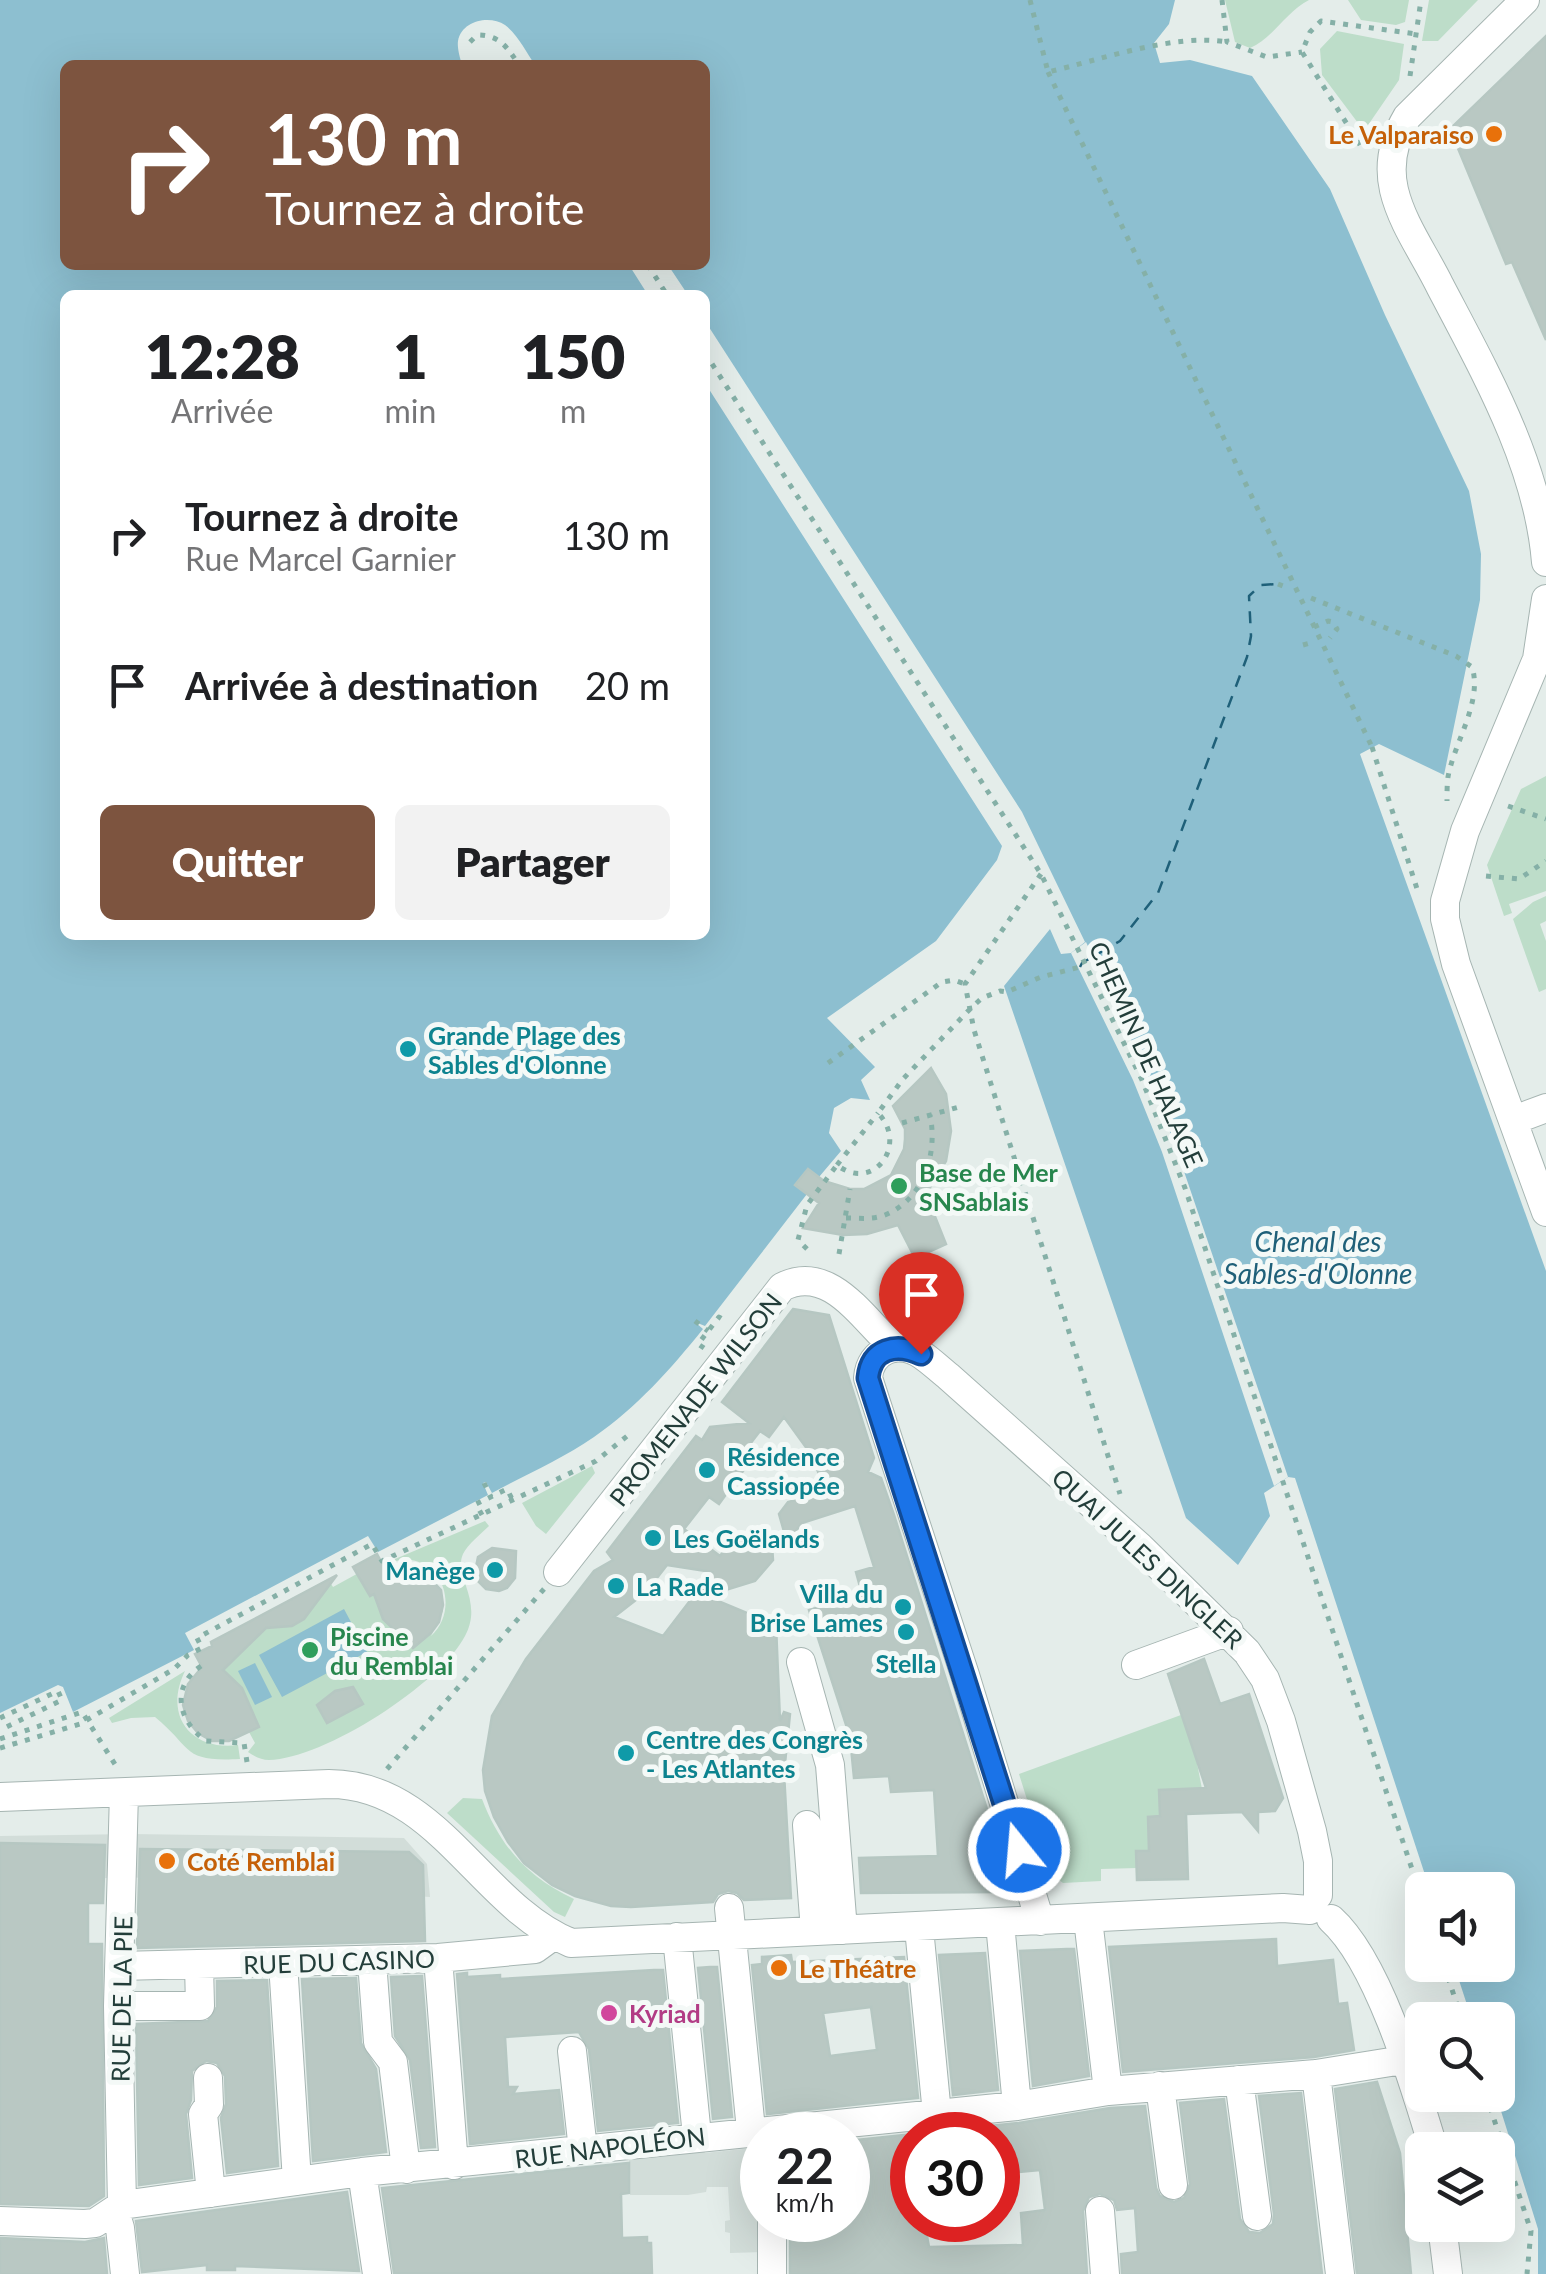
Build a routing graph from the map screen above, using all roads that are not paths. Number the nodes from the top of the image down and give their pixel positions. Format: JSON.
{"nodes":[{"id":1,"x":1525,"y":0,"type":"edge"},
{"id":2,"x":1546,"y":562,"type":"edge"},
{"id":3,"x":1546,"y":600,"type":"edge"},
{"id":4,"x":1541,"y":659,"type":"edge"},
{"id":5,"x":1546,"y":1108,"type":"edge"},
{"id":6,"x":1514,"y":1120,"type":"junction"},
{"id":7,"x":1546,"y":1212,"type":"edge"},
{"id":8,"x":895,"y":1348,"type":"junction"},
{"id":9,"x":553,"y":1577,"type":"road end"},
{"id":10,"x":1229,"y":1631,"type":"junction"},
{"id":11,"x":801,"y":1662,"type":"dead end"},
{"id":12,"x":1136,"y":1665,"type":"dead end"},
{"id":13,"x":124,"y":1785,"type":"junction"},
{"id":14,"x":0,"y":1797,"type":"edge"},
{"id":15,"x":807,"y":1825,"type":"dead end"},
{"id":16,"x":1320,"y":1908,"type":"junction"},
{"id":17,"x":1088,"y":1919,"type":"junction"},
{"id":18,"x":730,"y":1921,"type":"junction"},
{"id":19,"x":1040,"y":1921,"type":"junction"},
{"id":20,"x":1000,"y":1923,"type":"junction"},
{"id":21,"x":919,"y":1928,"type":"junction"},
{"id":22,"x":829,"y":1931,"type":"junction"},
{"id":23,"x":553,"y":1936,"type":"junction"},
{"id":24,"x":678,"y":1938,"type":"junction"},
{"id":25,"x":438,"y":1958,"type":"junction"},
{"id":26,"x":372,"y":1961,"type":"junction"},
{"id":27,"x":283,"y":1963,"type":"junction"},
{"id":28,"x":199,"y":1965,"type":"junction"},
{"id":29,"x":120,"y":1966,"type":"junction"},
{"id":30,"x":118,"y":2006,"type":"junction"},
{"id":31,"x":572,"y":2052,"type":"dead end"},
{"id":32,"x":1403,"y":2060,"type":"junction"},
{"id":33,"x":1316,"y":2074,"type":"junction"},
{"id":34,"x":208,"y":2078,"type":"dead end"},
{"id":35,"x":1239,"y":2080,"type":"junction"},
{"id":36,"x":1160,"y":2086,"type":"junction"},
{"id":37,"x":1108,"y":2090,"type":"junction"},
{"id":38,"x":1016,"y":2106,"type":"junction"},
{"id":39,"x":761,"y":2112,"type":"edge"},
{"id":40,"x":937,"y":2112,"type":"edge"},
{"id":41,"x":957,"y":2112,"type":"edge"},
{"id":42,"x":1428,"y":2132,"type":"edge"},
{"id":43,"x":740,"y":2133,"type":"edge"},
{"id":44,"x":697,"y":2136,"type":"junction"},
{"id":45,"x":583,"y":2150,"type":"junction"},
{"id":46,"x":454,"y":2165,"type":"junction"},
{"id":47,"x":406,"y":2169,"type":"junction"},
{"id":48,"x":362,"y":2172,"type":"junction"},
{"id":49,"x":297,"y":2181,"type":"junction"},
{"id":50,"x":1174,"y":2185,"type":"dead end"},
{"id":51,"x":211,"y":2193,"type":"junction"},
{"id":52,"x":118,"y":2208,"type":"junction"},
{"id":53,"x":1100,"y":2212,"type":"dead end"},
{"id":54,"x":1257,"y":2216,"type":"dead end"},
{"id":55,"x":0,"y":2221,"type":"edge"},
{"id":56,"x":772,"y":2242,"type":"edge"},
{"id":57,"x":1444,"y":2242,"type":"edge"},
{"id":58,"x":125,"y":2274,"type":"edge"},
{"id":59,"x":377,"y":2274,"type":"edge"},
{"id":60,"x":772,"y":2274,"type":"edge"},
{"id":61,"x":1105,"y":2274,"type":"edge"},
{"id":62,"x":1340,"y":2274,"type":"edge"},
{"id":63,"x":1448,"y":2274,"type":"edge"}],
"edges":[{"from":1,"to":2,"type":"street"},
{"from":3,"to":4,"type":"street"},
{"from":4,"to":6,"type":"street"},
{"from":5,"to":6,"type":"street"},
{"from":6,"to":7,"type":"street"},
{"from":8,"to":9,"type":"street","name":"PROMENADE WILSON"},
{"from":8,"to":10,"type":"street","name":"QUAI JULES DINGLER"},
{"from":8,"to":19,"type":"street"},
{"from":10,"to":12,"type":"street"},
{"from":10,"to":16,"type":"street","name":"QUAI JULES DINGLER"},
{"from":11,"to":22,"type":"street"},
{"from":13,"to":14,"type":"street"},
{"from":13,"to":23,"type":"street"},
{"from":13,"to":29,"type":"street","name":"RUE DE LA PIE"},
{"from":15,"to":22,"type":"street"},
{"from":16,"to":17,"type":"street"},
{"from":16,"to":32,"type":"street"},
{"from":17,"to":19,"type":"street"},
{"from":17,"to":37,"type":"street"},
{"from":18,"to":22,"type":"street"},
{"from":18,"to":24,"type":"street"},
{"from":18,"to":39,"type":"street"},
{"from":19,"to":20,"type":"street"},
{"from":20,"to":21,"type":"street"},
{"from":20,"to":38,"type":"street"},
{"from":21,"to":22,"type":"street"},
{"from":21,"to":40,"type":"street"},
{"from":23,"to":24,"type":"street"},
{"from":23,"to":25,"type":"street","name":"RUE DU CASINO"},
{"from":24,"to":44,"type":"street"},
{"from":25,"to":26,"type":"street","name":"RUE DU CASINO"},
{"from":25,"to":46,"type":"street"},
{"from":26,"to":27,"type":"street","name":"RUE DU CASINO"},
{"from":26,"to":47,"type":"street"},
{"from":27,"to":28,"type":"street","name":"RUE DU CASINO"},
{"from":27,"to":49,"type":"street"},
{"from":28,"to":29,"type":"street","name":"RUE DU CASINO"},
{"from":28,"to":30,"type":"street"},
{"from":29,"to":30,"type":"street","name":"RUE DE LA PIE"},
{"from":30,"to":52,"type":"street","name":"RUE DE LA PIE"},
{"from":31,"to":45,"type":"street"},
{"from":32,"to":33,"type":"street","name":"RUE NAPOLÉON"},
{"from":32,"to":42,"type":"street"},
{"from":33,"to":35,"type":"street","name":"RUE NAPOLÉON"},
{"from":33,"to":62,"type":"street"},
{"from":34,"to":51,"type":"street"},
{"from":35,"to":36,"type":"street","name":"RUE NAPOLÉON"},
{"from":35,"to":54,"type":"street"},
{"from":36,"to":37,"type":"street","name":"RUE NAPOLÉON"},
{"from":36,"to":50,"type":"street"},
{"from":37,"to":38,"type":"street","name":"RUE NAPOLÉON"},
{"from":38,"to":41,"type":"street","name":"RUE NAPOLÉON"},
{"from":43,"to":44,"type":"street","name":"RUE NAPOLÉON"},
{"from":44,"to":45,"type":"street","name":"RUE NAPOLÉON"},
{"from":45,"to":46,"type":"street","name":"RUE NAPOLÉON"},
{"from":46,"to":47,"type":"street","name":"RUE NAPOLÉON"},
{"from":47,"to":48,"type":"street","name":"RUE NAPOLÉON"},
{"from":48,"to":49,"type":"street","name":"RUE NAPOLÉON"},
{"from":48,"to":59,"type":"street"},
{"from":49,"to":51,"type":"street","name":"RUE NAPOLÉON"},
{"from":51,"to":52,"type":"street","name":"RUE NAPOLÉON"},
{"from":52,"to":55,"type":"street","name":"RUE NAPOLÉON"},
{"from":52,"to":58,"type":"street","name":"RUE DE LA PIE"},
{"from":53,"to":61,"type":"street"},
{"from":56,"to":60,"type":"street"},
{"from":57,"to":63,"type":"street"}]}
